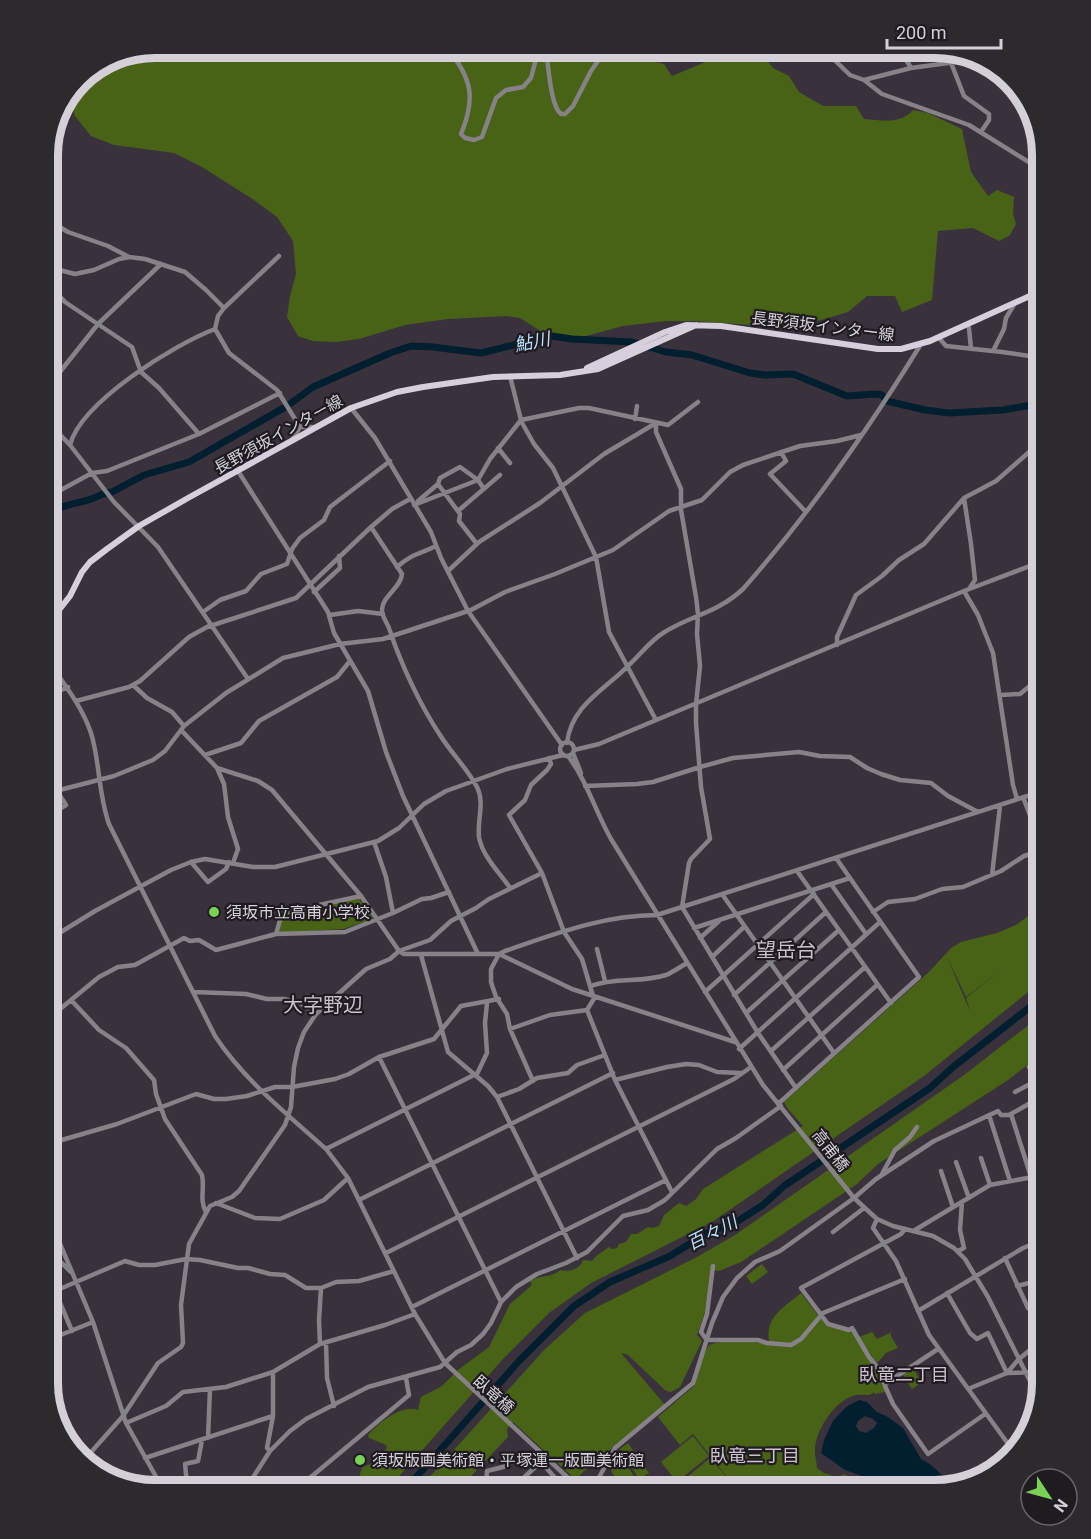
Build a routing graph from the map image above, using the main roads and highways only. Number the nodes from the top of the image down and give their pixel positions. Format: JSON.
{"nodes":[{"id":1,"x":1033,"y":294,"type":"edge"},
{"id":2,"x":696,"y":325,"type":"junction"},
{"id":3,"x":572,"y":374,"type":"junction"},
{"id":4,"x":59,"y":611,"type":"edge"}],
"edges":[{"from":1,"to":2,"type":"main road","name":"長野須坂インター線"},
{"from":2,"to":3,"type":"main road","name":"長野須坂インター線"},
{"from":2,"to":3,"type":"main road","name":"長野須坂インター線"},
{"from":3,"to":4,"type":"main road","name":"長野須坂インター線"}]}
